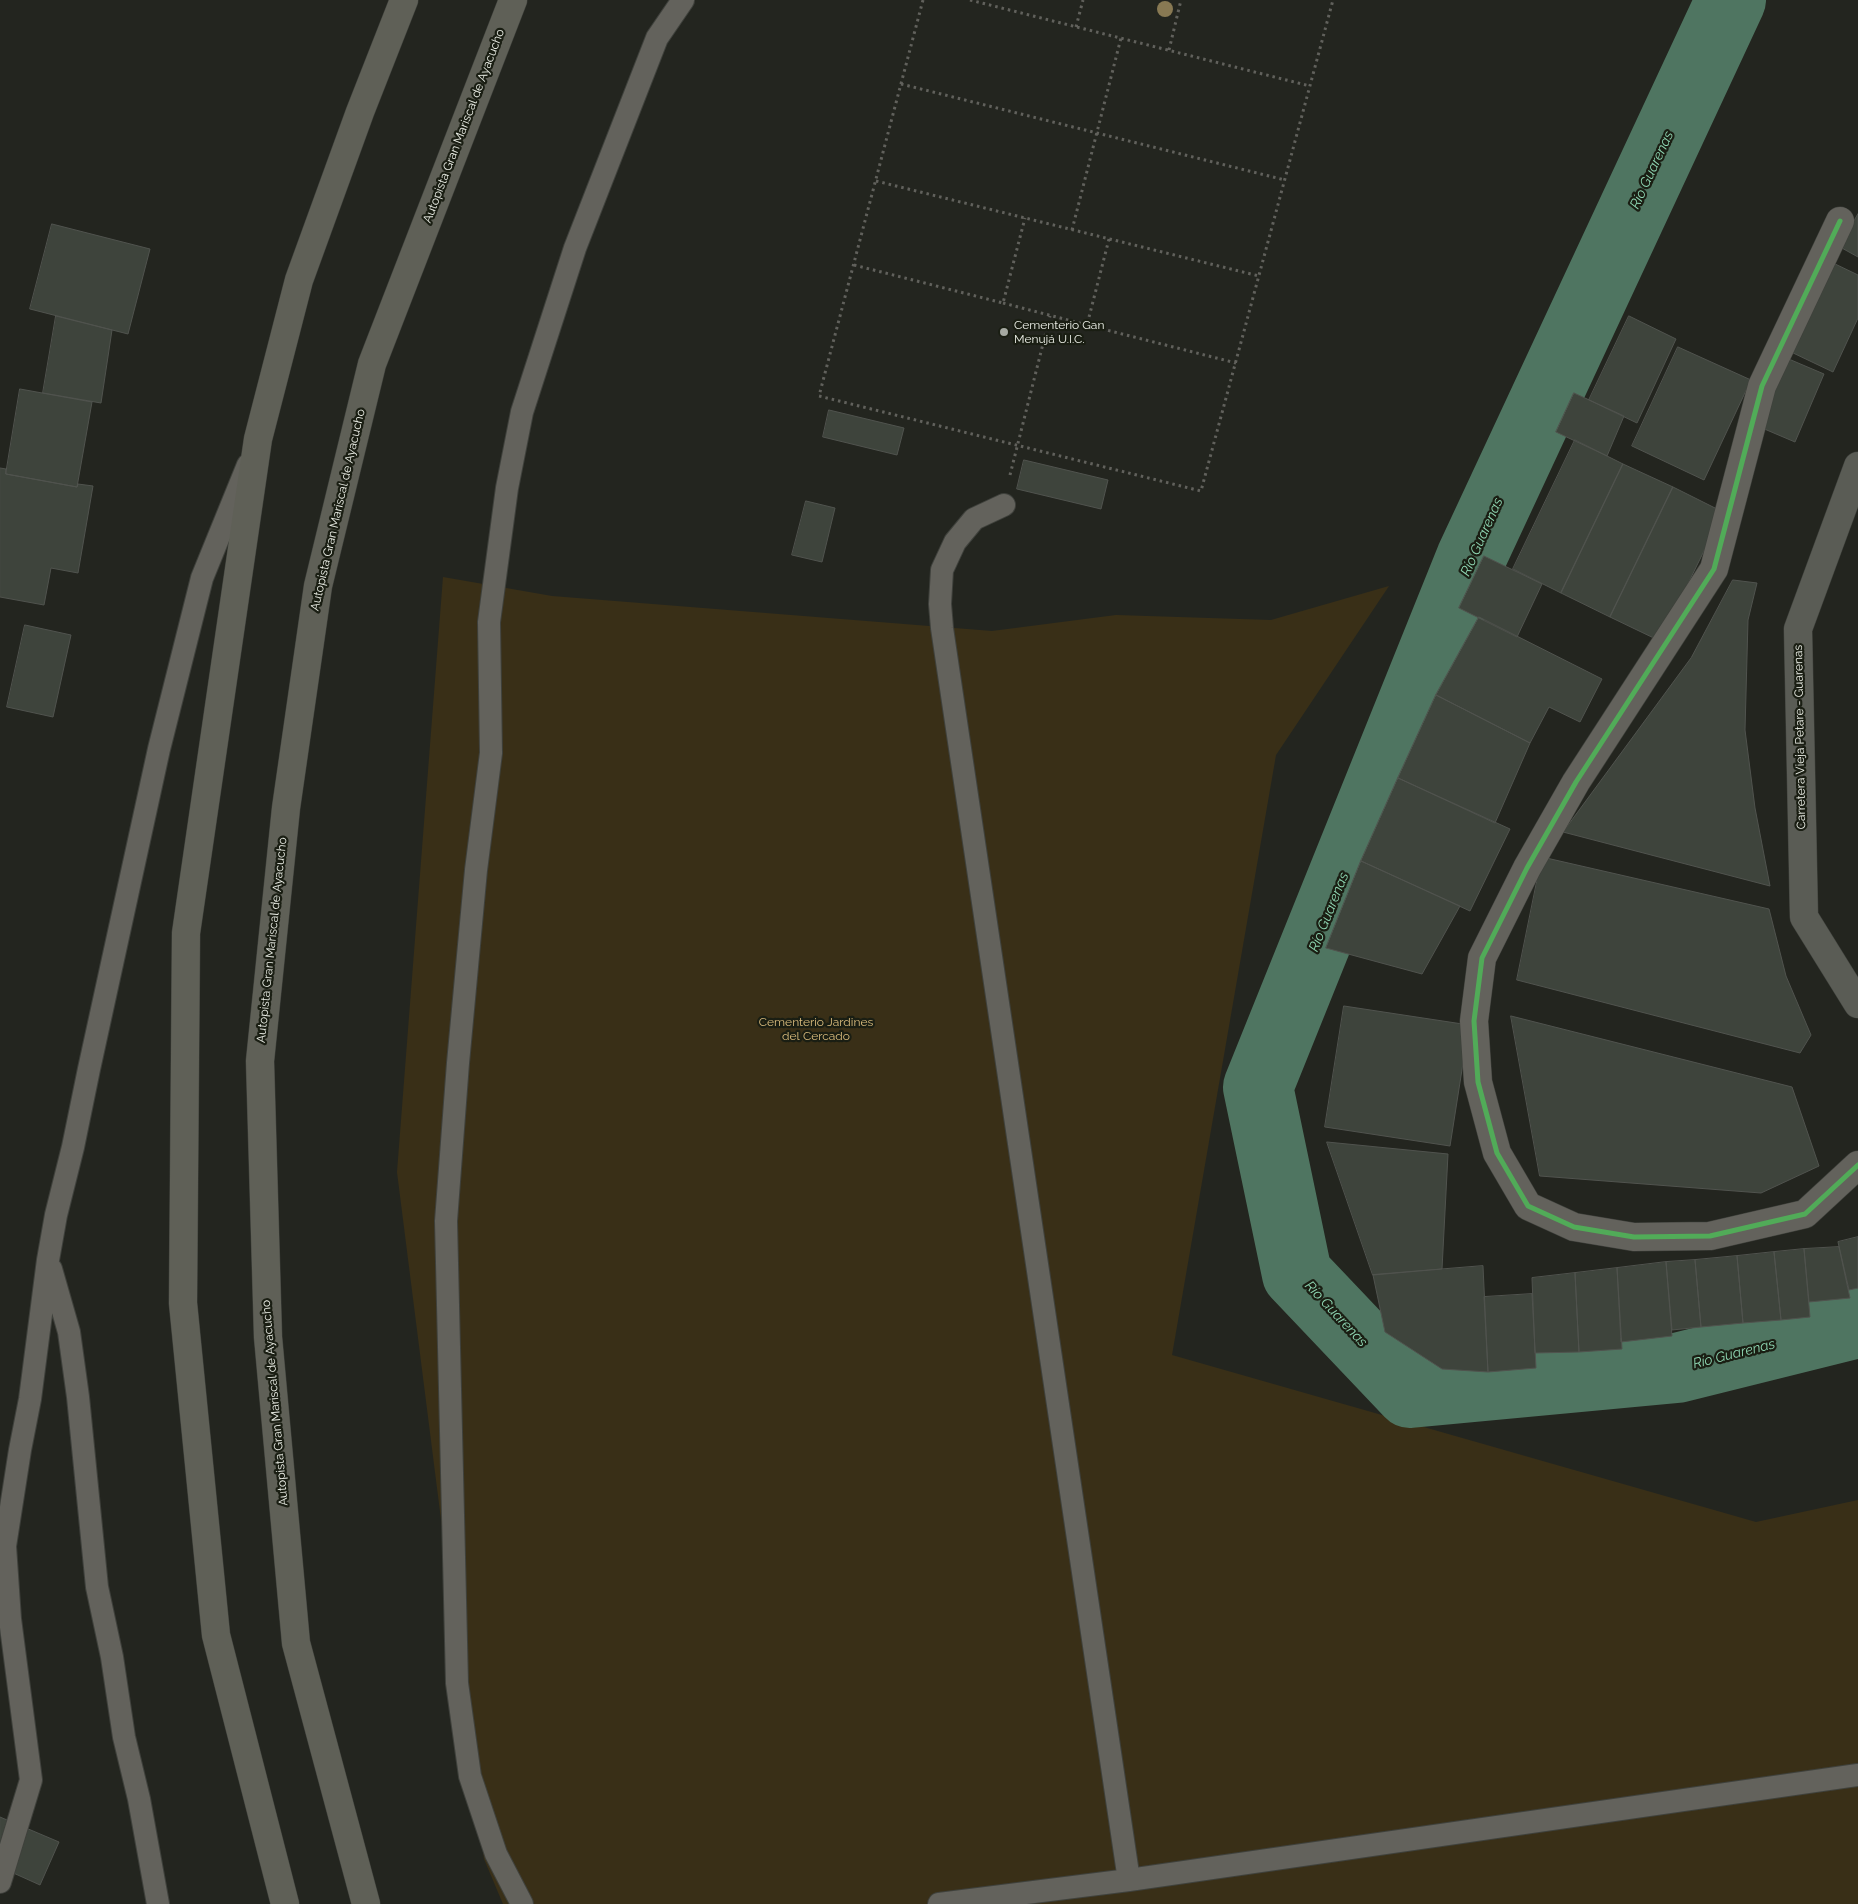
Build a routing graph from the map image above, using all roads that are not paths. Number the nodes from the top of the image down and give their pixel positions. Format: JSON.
{"nodes":[{"id":1,"x":404,"y":0,"type":"edge"},
{"id":2,"x":514,"y":0,"type":"edge"},
{"id":3,"x":684,"y":0,"type":"edge"},
{"id":4,"x":1840,"y":221,"type":"dead end"},
{"id":5,"x":258,"y":439,"type":"junction"},
{"id":6,"x":1858,"y":466,"type":"edge"},
{"id":7,"x":1004,"y":505,"type":"road end"},
{"id":8,"x":1858,"y":1004,"type":"edge"},
{"id":9,"x":1858,"y":1165,"type":"edge"},
{"id":10,"x":48,"y":1260,"type":"junction"},
{"id":11,"x":2,"y":1549,"type":"edge"},
{"id":12,"x":1858,"y":1775,"type":"edge"},
{"id":13,"x":151,"y":1866,"type":"junction"},
{"id":14,"x":1129,"y":1880,"type":"junction"},
{"id":15,"x":0,"y":1882,"type":"edge"},
{"id":16,"x":146,"y":1904,"type":"edge"},
{"id":17,"x":158,"y":1904,"type":"edge"},
{"id":18,"x":285,"y":1904,"type":"edge"},
{"id":19,"x":366,"y":1904,"type":"edge"},
{"id":20,"x":522,"y":1904,"type":"edge"},
{"id":21,"x":939,"y":1904,"type":"edge"}],
"edges":[{"from":1,"to":5,"type":"highway"},
{"from":2,"to":19,"type":"highway","name":"Autopista Gran Mariscal de Ayacucho"},
{"from":3,"to":20,"type":"lane"},
{"from":4,"to":9,"type":"street"},
{"from":5,"to":10,"type":"lane"},
{"from":5,"to":18,"type":"highway"},
{"from":6,"to":8,"type":"main road","name":"Carretera Vieja Petare - Guarenas"},
{"from":7,"to":14,"type":"lane"},
{"from":10,"to":11,"type":"lane"},
{"from":10,"to":13,"type":"lane"},
{"from":11,"to":15,"type":"lane"},
{"from":12,"to":14,"type":"lane"},
{"from":13,"to":16,"type":"lane"},
{"from":13,"to":17,"type":"lane"},
{"from":14,"to":21,"type":"lane"}]}
